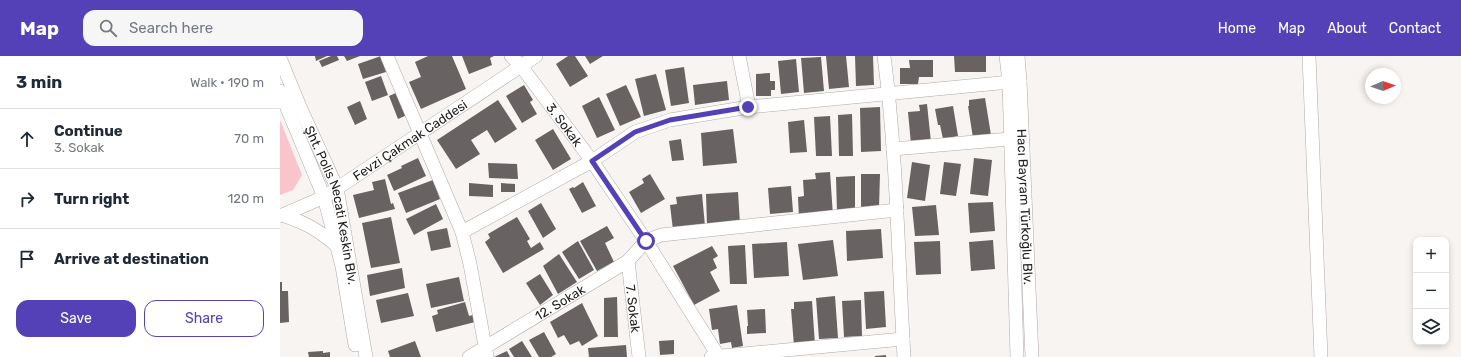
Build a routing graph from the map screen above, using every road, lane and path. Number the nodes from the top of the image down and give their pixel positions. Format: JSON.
{"nodes":[{"id":1,"x":387,"y":56,"type":"edge"},
{"id":2,"x":511,"y":56,"type":"edge"},
{"id":3,"x":536,"y":56,"type":"edge"},
{"id":4,"x":740,"y":56,"type":"edge"},
{"id":5,"x":884,"y":56,"type":"edge"},
{"id":6,"x":1006,"y":56,"type":"edge"},
{"id":7,"x":1018,"y":56,"type":"edge"},
{"id":8,"x":1309,"y":56,"type":"edge"},
{"id":9,"x":280,"y":58,"type":"edge"},
{"id":10,"x":521,"y":66,"type":"junction"},
{"id":11,"x":1014,"y":82,"type":"junction"},
{"id":12,"x":280,"y":91,"type":"edge"},
{"id":13,"x":889,"y":93,"type":"junction"},
{"id":14,"x":748,"y":107,"type":"junction"},
{"id":15,"x":419,"y":133,"type":"junction"},
{"id":16,"x":1010,"y":139,"type":"junction"},
{"id":17,"x":893,"y":149,"type":"junction"},
{"id":18,"x":592,"y":161,"type":"junction"},
{"id":19,"x":337,"y":188,"type":"junction"},
{"id":20,"x":324,"y":197,"type":"junction"},
{"id":21,"x":897,"y":210,"type":"junction"},
{"id":22,"x":281,"y":216,"type":"edge"},
{"id":23,"x":462,"y":232,"type":"junction"},
{"id":24,"x":646,"y":241,"type":"junction"},
{"id":25,"x":337,"y":246,"type":"junction"},
{"id":26,"x":628,"y":261,"type":"junction"},
{"id":27,"x":903,"y":339,"type":"junction"},
{"id":28,"x":487,"y":352,"type":"edge"},
{"id":29,"x":357,"y":357,"type":"edge"},
{"id":30,"x":366,"y":357,"type":"edge"},
{"id":31,"x":469,"y":357,"type":"edge"},
{"id":32,"x":639,"y":357,"type":"edge"},
{"id":33,"x":716,"y":357,"type":"edge"},
{"id":34,"x":904,"y":357,"type":"edge"},
{"id":35,"x":1018,"y":357,"type":"edge"},
{"id":36,"x":1032,"y":357,"type":"edge"},
{"id":37,"x":1321,"y":357,"type":"edge"}],
"edges":[{"from":1,"to":15,"type":"street"},
{"from":2,"to":10,"type":"street","name":"3. Sokak"},
{"from":3,"to":10,"type":"street","name":"Fevzi Çakmak Caddesi"},
{"from":4,"to":14,"type":"street"},
{"from":5,"to":13,"type":"street"},
{"from":6,"to":11,"type":"street","name":"Hacı Bayram Türkoğlu Blv."},
{"from":7,"to":11,"type":"street","name":"Hacı Bayram Türkoğlu Blv."},
{"from":8,"to":37,"type":"street"},
{"from":9,"to":19,"type":"street","name":"Şht. Polis Necati Keskin Blv."},
{"from":10,"to":15,"type":"street","name":"Fevzi Çakmak Caddesi"},
{"from":10,"to":18,"type":"street","name":"3. Sokak"},
{"from":11,"to":13,"type":"street"},
{"from":11,"to":16,"type":"street","name":"Hacı Bayram Türkoğlu Blv."},
{"from":11,"to":36,"type":"street","name":"Hacı Bayram Türkoğlu Blv."},
{"from":12,"to":20,"type":"street","name":"Şht. Polis Necati Keskin Blv."},
{"from":13,"to":14,"type":"street"},
{"from":13,"to":17,"type":"street"},
{"from":14,"to":18,"type":"street"},
{"from":15,"to":19,"type":"street","name":"Fevzi Çakmak Caddesi"},
{"from":15,"to":23,"type":"street"},
{"from":16,"to":17,"type":"street"},
{"from":16,"to":35,"type":"street","name":"Hacı Bayram Türkoğlu Blv."},
{"from":17,"to":21,"type":"street"},
{"from":18,"to":23,"type":"street"},
{"from":18,"to":24,"type":"street","name":"3. Sokak"},
{"from":19,"to":20,"type":"street","name":"Fevzi Çakmak Caddesi"},
{"from":19,"to":30,"type":"street","name":"Şht. Polis Necati Keskin Blv."},
{"from":20,"to":22,"type":"street","name":"Fevzi Çakmak Caddesi"},
{"from":20,"to":25,"type":"street","name":"Şht. Polis Necati Keskin Blv."},
{"from":21,"to":24,"type":"street"},
{"from":21,"to":27,"type":"street"},
{"from":22,"to":25,"type":"street"},
{"from":23,"to":28,"type":"street"},
{"from":24,"to":26,"type":"street","name":"12. Sokak"},
{"from":24,"to":33,"type":"street","name":"3. Sokak"},
{"from":25,"to":29,"type":"street","name":"Şht. Polis Necati Keskin Blv."},
{"from":26,"to":28,"type":"street","name":"12. Sokak"},
{"from":26,"to":32,"type":"street","name":"7. Sokak"},
{"from":27,"to":33,"type":"street"},
{"from":27,"to":34,"type":"street"},
{"from":28,"to":31,"type":"street","name":"12. Sokak"}]}
